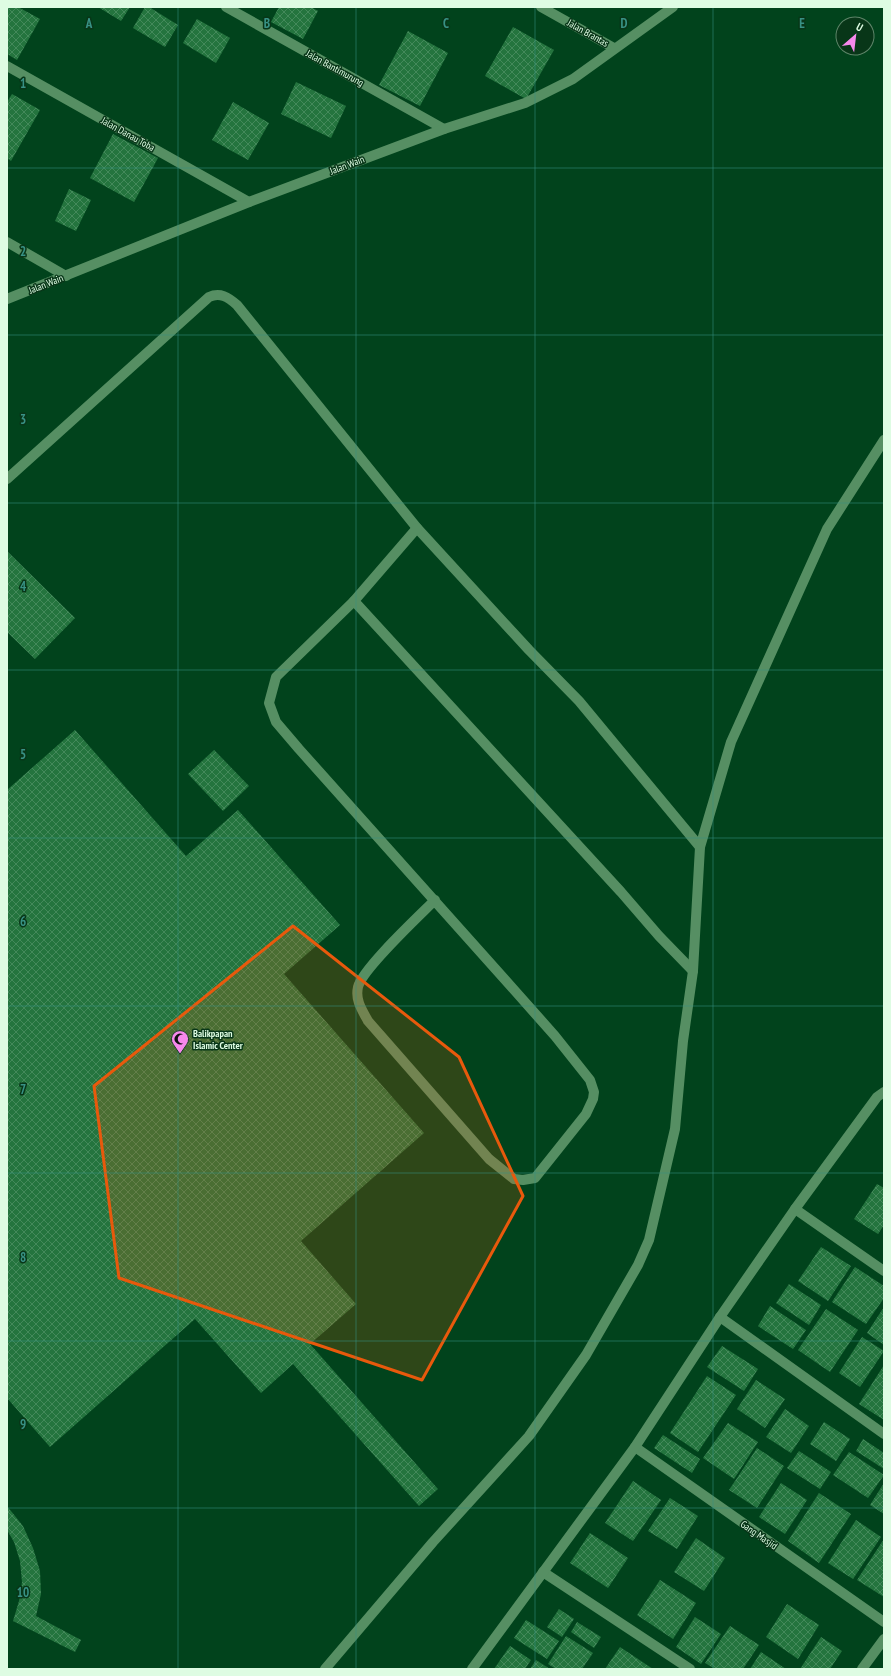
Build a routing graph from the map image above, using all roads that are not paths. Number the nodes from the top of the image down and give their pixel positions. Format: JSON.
{"nodes":[{"id":1,"x":226,"y":7,"type":"edge"},
{"id":2,"x":541,"y":7,"type":"edge"},
{"id":3,"x":673,"y":7,"type":"edge"},
{"id":4,"x":614,"y":48,"type":"junction"},
{"id":5,"x":7,"y":66,"type":"edge"},
{"id":6,"x":444,"y":129,"type":"junction"},
{"id":7,"x":250,"y":202,"type":"junction"},
{"id":8,"x":7,"y":242,"type":"edge"},
{"id":9,"x":66,"y":276,"type":"junction"},
{"id":10,"x":7,"y":299,"type":"edge"},
{"id":11,"x":884,"y":440,"type":"edge"},
{"id":12,"x":7,"y":479,"type":"edge"},
{"id":13,"x":417,"y":528,"type":"junction"},
{"id":14,"x":354,"y":601,"type":"junction"},
{"id":15,"x":700,"y":847,"type":"junction"},
{"id":16,"x":435,"y":900,"type":"junction"},
{"id":17,"x":693,"y":971,"type":"junction"},
{"id":18,"x":882,"y":1097,"type":"edge"},
{"id":19,"x":795,"y":1209,"type":"junction"},
{"id":20,"x":884,"y":1271,"type":"edge"},
{"id":21,"x":720,"y":1317,"type":"junction"},
{"id":22,"x":884,"y":1434,"type":"edge"},
{"id":23,"x":634,"y":1447,"type":"junction"},
{"id":24,"x":543,"y":1572,"type":"junction"},
{"id":25,"x":884,"y":1622,"type":"edge"},
{"id":26,"x":884,"y":1639,"type":"edge"},
{"id":27,"x":325,"y":1669,"type":"edge"},
{"id":28,"x":472,"y":1669,"type":"edge"},
{"id":29,"x":690,"y":1669,"type":"edge"},
{"id":30,"x":862,"y":1669,"type":"edge"}],
"edges":[{"from":1,"to":6,"type":"street","name":"Jalan Bantimurung"},
{"from":2,"to":4,"type":"street","name":"Jalan Brantas"},
{"from":3,"to":4,"type":"street","name":"Jalan Wain"},
{"from":4,"to":6,"type":"street","name":"Jalan Wain"},
{"from":5,"to":7,"type":"street","name":"Jalan Danau Toba"},
{"from":6,"to":7,"type":"street","name":"Jalan Wain"},
{"from":7,"to":9,"type":"street","name":"Jalan Wain"},
{"from":8,"to":9,"type":"street"},
{"from":9,"to":10,"type":"street","name":"Jalan Wain"},
{"from":11,"to":15,"type":"street"},
{"from":12,"to":13,"type":"street"},
{"from":13,"to":14,"type":"street"},
{"from":13,"to":15,"type":"street"},
{"from":14,"to":16,"type":"street"},
{"from":14,"to":17,"type":"street"},
{"from":15,"to":17,"type":"street"},
{"from":16,"to":16,"type":"street"},
{"from":17,"to":27,"type":"street"},
{"from":18,"to":19,"type":"street"},
{"from":19,"to":20,"type":"street"},
{"from":19,"to":21,"type":"street"},
{"from":21,"to":22,"type":"street"},
{"from":21,"to":23,"type":"street"},
{"from":23,"to":24,"type":"street"},
{"from":23,"to":25,"type":"street","name":"Gang Masjid"},
{"from":24,"to":28,"type":"street"},
{"from":24,"to":29,"type":"street"},
{"from":26,"to":30,"type":"street"}]}
